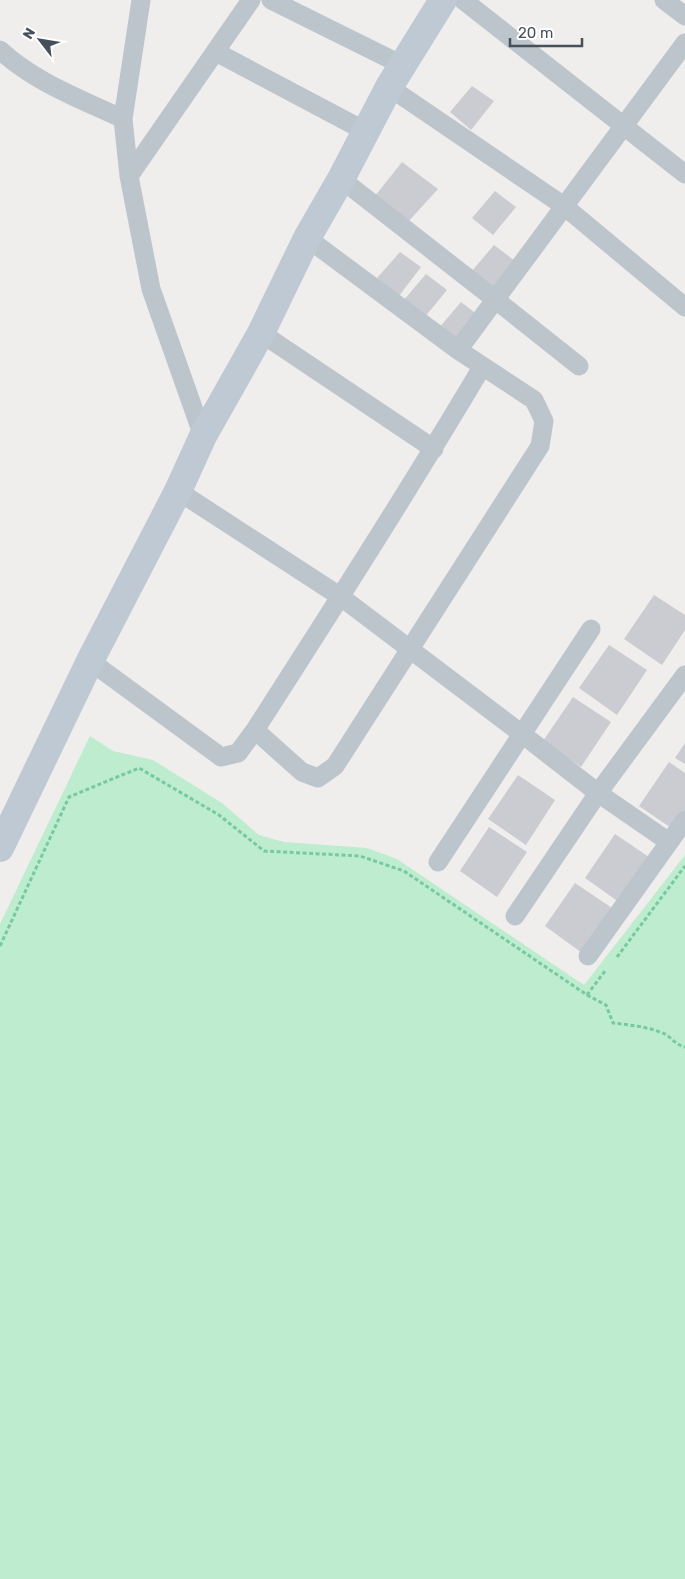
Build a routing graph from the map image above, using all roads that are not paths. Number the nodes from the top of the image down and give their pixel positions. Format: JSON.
{"nodes":[{"id":1,"x":141,"y":0,"type":"edge"},
{"id":2,"x":251,"y":0,"type":"edge"},
{"id":3,"x":271,"y":0,"type":"edge"},
{"id":4,"x":443,"y":0,"type":"edge"},
{"id":5,"x":462,"y":0,"type":"edge"},
{"id":6,"x":664,"y":0,"type":"edge"},
{"id":7,"x":685,"y":16,"type":"edge"},
{"id":8,"x":685,"y":43,"type":"edge"},
{"id":9,"x":0,"y":50,"type":"edge"},
{"id":10,"x":216,"y":52,"type":"junction"},
{"id":11,"x":396,"y":76,"type":"junction"},
{"id":12,"x":123,"y":119,"type":"junction"},
{"id":13,"x":623,"y":125,"type":"junction"},
{"id":14,"x":365,"y":131,"type":"junction"},
{"id":15,"x":685,"y":174,"type":"edge"},
{"id":16,"x":129,"y":176,"type":"junction"},
{"id":17,"x":341,"y":179,"type":"junction"},
{"id":18,"x":564,"y":206,"type":"junction"},
{"id":19,"x":307,"y":238,"type":"junction"},
{"id":20,"x":496,"y":300,"type":"junction"},
{"id":21,"x":685,"y":307,"type":"edge"},
{"id":22,"x":261,"y":333,"type":"junction"},
{"id":23,"x":458,"y":350,"type":"junction"},
{"id":24,"x":579,"y":366,"type":"dead end"},
{"id":25,"x":482,"y":367,"type":"junction"},
{"id":26,"x":203,"y":436,"type":"junction"},
{"id":27,"x":434,"y":449,"type":"junction"},
{"id":28,"x":178,"y":491,"type":"junction"},
{"id":29,"x":341,"y":597,"type":"junction"},
{"id":30,"x":591,"y":629,"type":"dead end"},
{"id":31,"x":410,"y":650,"type":"junction"},
{"id":32,"x":90,"y":661,"type":"junction"},
{"id":33,"x":682,"y":684,"type":"edge"},
{"id":34,"x":254,"y":730,"type":"junction"},
{"id":35,"x":522,"y":734,"type":"junction"},
{"id":36,"x":598,"y":793,"type":"junction"},
{"id":37,"x":685,"y":820,"type":"edge"},
{"id":38,"x":669,"y":842,"type":"junction"},
{"id":39,"x":0,"y":848,"type":"edge"},
{"id":40,"x":438,"y":862,"type":"dead end"},
{"id":41,"x":515,"y":916,"type":"dead end"},
{"id":42,"x":588,"y":956,"type":"dead end"}],
"edges":[{"from":1,"to":12,"type":"street"},
{"from":2,"to":10,"type":"street"},
{"from":3,"to":11,"type":"street"},
{"from":4,"to":11,"type":"street"},
{"from":5,"to":13,"type":"street"},
{"from":6,"to":7,"type":"street"},
{"from":8,"to":13,"type":"street"},
{"from":9,"to":12,"type":"street"},
{"from":10,"to":14,"type":"street"},
{"from":10,"to":16,"type":"street"},
{"from":11,"to":14,"type":"street"},
{"from":11,"to":18,"type":"street"},
{"from":12,"to":16,"type":"street"},
{"from":13,"to":15,"type":"street"},
{"from":13,"to":18,"type":"street"},
{"from":14,"to":17,"type":"street"},
{"from":16,"to":26,"type":"street"},
{"from":17,"to":19,"type":"street"},
{"from":17,"to":20,"type":"street"},
{"from":18,"to":20,"type":"street"},
{"from":18,"to":21,"type":"street"},
{"from":19,"to":22,"type":"street"},
{"from":19,"to":23,"type":"street"},
{"from":20,"to":23,"type":"street"},
{"from":20,"to":24,"type":"street"},
{"from":22,"to":26,"type":"street"},
{"from":22,"to":27,"type":"street"},
{"from":23,"to":25,"type":"street"},
{"from":25,"to":27,"type":"street"},
{"from":25,"to":31,"type":"street"},
{"from":26,"to":28,"type":"street"},
{"from":27,"to":29,"type":"street"},
{"from":28,"to":29,"type":"street"},
{"from":28,"to":32,"type":"street"},
{"from":29,"to":31,"type":"street"},
{"from":29,"to":34,"type":"street"},
{"from":30,"to":35,"type":"street"},
{"from":31,"to":34,"type":"street"},
{"from":31,"to":35,"type":"street"},
{"from":32,"to":34,"type":"street"},
{"from":32,"to":39,"type":"street"},
{"from":33,"to":36,"type":"street"},
{"from":35,"to":36,"type":"street"},
{"from":35,"to":40,"type":"street"},
{"from":36,"to":38,"type":"street"},
{"from":36,"to":41,"type":"street"},
{"from":37,"to":38,"type":"street"},
{"from":38,"to":42,"type":"street"}]}
